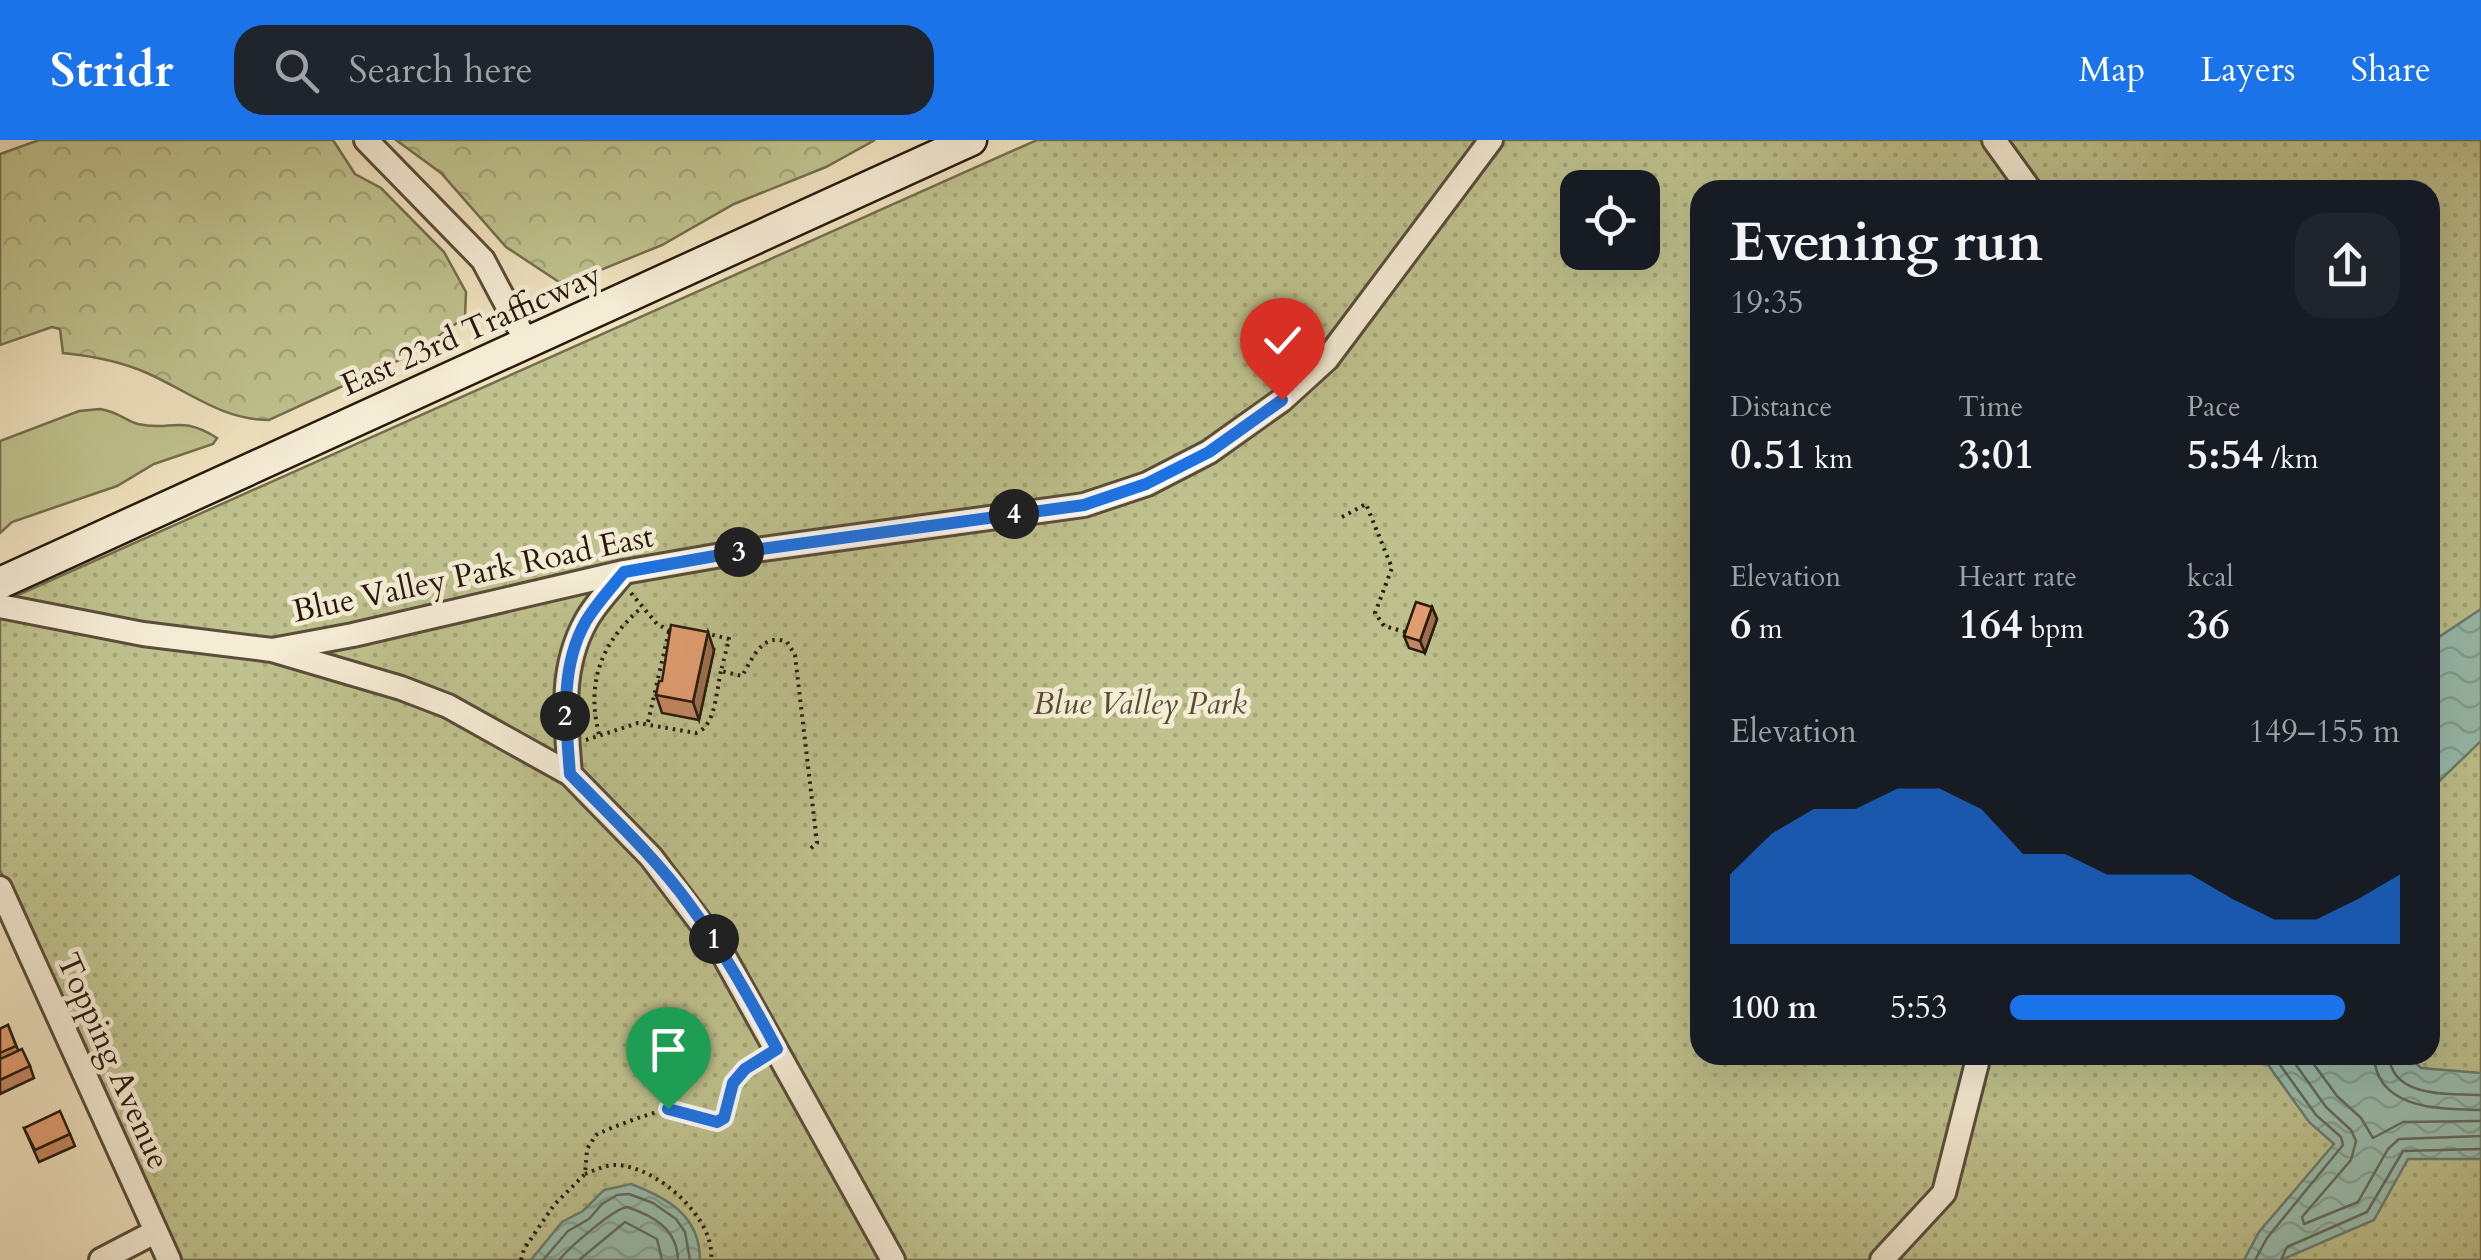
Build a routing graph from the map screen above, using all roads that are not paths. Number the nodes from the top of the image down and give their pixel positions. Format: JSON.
{"nodes":[{"id":1,"x":366,"y":140,"type":"edge"},
{"id":2,"x":971,"y":140,"type":"edge"},
{"id":3,"x":1490,"y":140,"type":"edge"},
{"id":4,"x":1993,"y":141,"type":"edge"},
{"id":5,"x":2022,"y":180,"type":"edge"},
{"id":6,"x":527,"y":344,"type":"junction"},
{"id":7,"x":620,"y":577,"type":"junction"},
{"id":8,"x":0,"y":583,"type":"edge"},
{"id":9,"x":0,"y":606,"type":"edge"},
{"id":10,"x":272,"y":650,"type":"junction"},
{"id":11,"x":569,"y":763,"type":"junction"},
{"id":12,"x":0,"y":888,"type":"edge"},
{"id":13,"x":1977,"y":1065,"type":"edge"},
{"id":14,"x":155,"y":1232,"type":"junction"},
{"id":15,"x":101,"y":1260,"type":"edge"},
{"id":16,"x":170,"y":1260,"type":"edge"},
{"id":17,"x":893,"y":1260,"type":"edge"},
{"id":18,"x":1882,"y":1260,"type":"edge"}],
"edges":[{"from":1,"to":6,"type":"street"},
{"from":2,"to":6,"type":"main road","name":"East 23rd Trafficway"},
{"from":3,"to":7,"type":"street","name":"Blue Valley Park Road East"},
{"from":4,"to":5,"type":"street"},
{"from":6,"to":8,"type":"main road","name":"East 23rd Trafficway"},
{"from":7,"to":10,"type":"street","name":"Blue Valley Park Road East"},
{"from":7,"to":11,"type":"street"},
{"from":9,"to":10,"type":"street"},
{"from":10,"to":11,"type":"street"},
{"from":11,"to":17,"type":"street"},
{"from":12,"to":14,"type":"street","name":"Topping Avenue"},
{"from":13,"to":18,"type":"street"},
{"from":14,"to":15,"type":"street"},
{"from":14,"to":16,"type":"street","name":"Topping Avenue"}]}
